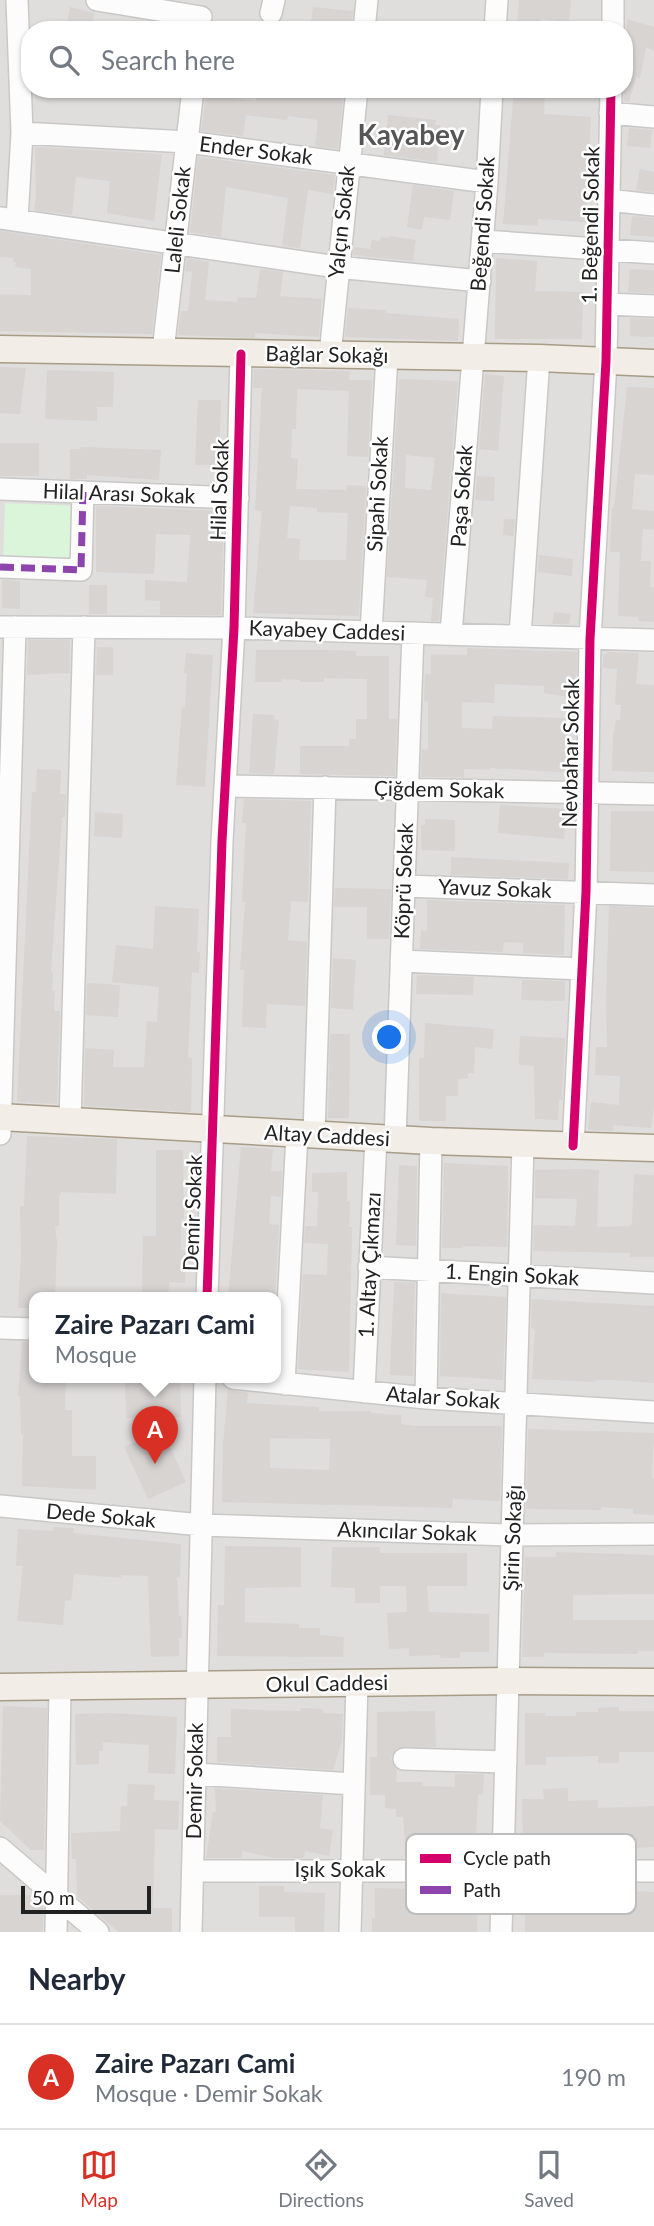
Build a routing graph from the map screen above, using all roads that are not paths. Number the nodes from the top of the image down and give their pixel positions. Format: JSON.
{"nodes":[{"id":1,"x":17,"y":0,"type":"edge"},
{"id":2,"x":97,"y":0,"type":"edge"},
{"id":3,"x":367,"y":0,"type":"edge"},
{"id":4,"x":496,"y":0,"type":"edge"},
{"id":5,"x":613,"y":0,"type":"edge"},
{"id":6,"x":201,"y":16,"type":"edge"},
{"id":7,"x":365,"y":21,"type":"edge"},
{"id":8,"x":495,"y":21,"type":"edge"},
{"id":9,"x":613,"y":21,"type":"edge"},
{"id":10,"x":191,"y":98,"type":"edge"},
{"id":11,"x":356,"y":98,"type":"edge"},
{"id":12,"x":492,"y":98,"type":"edge"},
{"id":13,"x":611,"y":98,"type":"edge"},
{"id":14,"x":610,"y":113,"type":"junction"},
{"id":15,"x":654,"y":117,"type":"edge"},
{"id":16,"x":22,"y":133,"type":"junction"},
{"id":17,"x":187,"y":142,"type":"junction"},
{"id":18,"x":349,"y":163,"type":"junction"},
{"id":19,"x":487,"y":182,"type":"junction"},
{"id":20,"x":608,"y":200,"type":"junction"},
{"id":21,"x":654,"y":205,"type":"edge"},
{"id":22,"x":8,"y":219,"type":"edge"},
{"id":23,"x":483,"y":241,"type":"junction"},
{"id":24,"x":175,"y":244,"type":"junction"},
{"id":25,"x":607,"y":250,"type":"junction"},
{"id":26,"x":654,"y":253,"type":"edge"},
{"id":27,"x":337,"y":267,"type":"junction"},
{"id":28,"x":480,"y":281,"type":"junction"},
{"id":29,"x":607,"y":304,"type":"junction"},
{"id":30,"x":654,"y":306,"type":"edge"},
{"id":31,"x":0,"y":349,"type":"edge"},
{"id":32,"x":163,"y":351,"type":"junction"},
{"id":33,"x":241,"y":354,"type":"junction"},
{"id":34,"x":330,"y":355,"type":"junction"},
{"id":35,"x":387,"y":356,"type":"junction"},
{"id":36,"x":472,"y":358,"type":"junction"},
{"id":37,"x":539,"y":358,"type":"junction"},
{"id":38,"x":606,"y":360,"type":"junction"},
{"id":39,"x":654,"y":363,"type":"edge"},
{"id":40,"x":0,"y":489,"type":"edge"},
{"id":41,"x":83,"y":492,"type":"junction"},
{"id":42,"x":238,"y":498,"type":"junction"},
{"id":43,"x":0,"y":567,"type":"edge"},
{"id":44,"x":7,"y":627,"type":"edge"},
{"id":45,"x":84,"y":627,"type":"junction"},
{"id":46,"x":233,"y":628,"type":"junction"},
{"id":47,"x":371,"y":632,"type":"junction"},
{"id":48,"x":413,"y":633,"type":"junction"},
{"id":49,"x":451,"y":634,"type":"junction"},
{"id":50,"x":520,"y":636,"type":"junction"},
{"id":51,"x":590,"y":639,"type":"junction"},
{"id":52,"x":654,"y":640,"type":"edge"},
{"id":53,"x":6,"y":771,"type":"edge"},
{"id":54,"x":225,"y":786,"type":"junction"},
{"id":55,"x":325,"y":788,"type":"junction"},
{"id":56,"x":407,"y":789,"type":"junction"},
{"id":57,"x":588,"y":793,"type":"junction"},
{"id":58,"x":654,"y":794,"type":"edge"},
{"id":59,"x":4,"y":868,"type":"edge"},
{"id":60,"x":404,"y":886,"type":"junction"},
{"id":61,"x":586,"y":892,"type":"junction"},
{"id":62,"x":654,"y":895,"type":"edge"},
{"id":63,"x":401,"y":961,"type":"junction"},
{"id":64,"x":582,"y":969,"type":"junction"},
{"id":65,"x":0,"y":1117,"type":"edge"},
{"id":66,"x":70,"y":1121,"type":"junction"},
{"id":67,"x":213,"y":1130,"type":"junction"},
{"id":68,"x":0,"y":1134,"type":"edge"},
{"id":69,"x":305,"y":1134,"type":"junction"},
{"id":70,"x":385,"y":1138,"type":"junction"},
{"id":71,"x":431,"y":1141,"type":"junction"},
{"id":72,"x":523,"y":1144,"type":"junction"},
{"id":73,"x":573,"y":1146,"type":"junction"},
{"id":74,"x":654,"y":1148,"type":"edge"},
{"id":75,"x":369,"y":1267,"type":"junction"},
{"id":76,"x":428,"y":1270,"type":"junction"},
{"id":77,"x":520,"y":1275,"type":"junction"},
{"id":78,"x":654,"y":1283,"type":"edge"},
{"id":79,"x":207,"y":1292,"type":"edge"},
{"id":80,"x":0,"y":1328,"type":"edge"},
{"id":81,"x":29,"y":1329,"type":"edge"},
{"id":82,"x":205,"y":1383,"type":"edge"},
{"id":83,"x":276,"y":1383,"type":"edge"},
{"id":84,"x":284,"y":1384,"type":"junction"},
{"id":85,"x":363,"y":1392,"type":"junction"},
{"id":86,"x":426,"y":1398,"type":"junction"},
{"id":87,"x":517,"y":1404,"type":"junction"},
{"id":88,"x":654,"y":1412,"type":"edge"},
{"id":89,"x":0,"y":1506,"type":"edge"},
{"id":90,"x":202,"y":1525,"type":"junction"},
{"id":91,"x":654,"y":1534,"type":"edge"},
{"id":92,"x":513,"y":1535,"type":"junction"},
{"id":93,"x":509,"y":1681,"type":"junction"},
{"id":94,"x":654,"y":1682,"type":"edge"},
{"id":95,"x":356,"y":1683,"type":"junction"},
{"id":96,"x":197,"y":1686,"type":"junction"},
{"id":97,"x":0,"y":1687,"type":"edge"},
{"id":98,"x":60,"y":1687,"type":"junction"},
{"id":99,"x":404,"y":1759,"type":"dead end"},
{"id":100,"x":506,"y":1762,"type":"junction"},
{"id":101,"x":195,"y":1774,"type":"junction"},
{"id":102,"x":354,"y":1784,"type":"junction"},
{"id":103,"x":504,"y":1834,"type":"edge"},
{"id":104,"x":0,"y":1848,"type":"edge"},
{"id":105,"x":352,"y":1870,"type":"junction"},
{"id":106,"x":406,"y":1870,"type":"edge"},
{"id":107,"x":194,"y":1871,"type":"junction"},
{"id":108,"x":636,"y":1871,"type":"edge"},
{"id":109,"x":654,"y":1871,"type":"edge"},
{"id":110,"x":56,"y":1894,"type":"junction"},
{"id":111,"x":502,"y":1914,"type":"edge"},
{"id":112,"x":56,"y":1932,"type":"edge"},
{"id":113,"x":98,"y":1932,"type":"edge"},
{"id":114,"x":191,"y":1932,"type":"edge"},
{"id":115,"x":350,"y":1932,"type":"edge"},
{"id":116,"x":502,"y":1932,"type":"edge"}],
"edges":[{"from":1,"to":16,"type":"street"},
{"from":2,"to":6,"type":"street"},
{"from":3,"to":7,"type":"street"},
{"from":4,"to":8,"type":"street"},
{"from":5,"to":9,"type":"street"},
{"from":10,"to":17,"type":"street","name":"Laleli Sokak"},
{"from":11,"to":18,"type":"street","name":"Yalçın Sokak"},
{"from":12,"to":19,"type":"street","name":"Beğendi Sokak"},
{"from":13,"to":14,"type":"street","name":"1. Beğendi Sokak"},
{"from":14,"to":15,"type":"street"},
{"from":14,"to":20,"type":"street","name":"1. Beğendi Sokak"},
{"from":16,"to":17,"type":"street","name":"Ender Sokak"},
{"from":16,"to":22,"type":"street"},
{"from":17,"to":18,"type":"street","name":"Ender Sokak"},
{"from":17,"to":24,"type":"street","name":"Laleli Sokak"},
{"from":18,"to":19,"type":"street","name":"Ender Sokak"},
{"from":18,"to":27,"type":"street","name":"Yalçın Sokak"},
{"from":19,"to":23,"type":"street","name":"Beğendi Sokak"},
{"from":20,"to":21,"type":"street"},
{"from":20,"to":25,"type":"street","name":"1. Beğendi Sokak"},
{"from":22,"to":24,"type":"street"},
{"from":23,"to":25,"type":"street"},
{"from":23,"to":28,"type":"street","name":"Beğendi Sokak"},
{"from":24,"to":27,"type":"street"},
{"from":24,"to":32,"type":"street","name":"Laleli Sokak"},
{"from":25,"to":26,"type":"street"},
{"from":25,"to":29,"type":"street","name":"1. Beğendi Sokak"},
{"from":27,"to":28,"type":"street"},
{"from":27,"to":34,"type":"street","name":"Yalçın Sokak"},
{"from":28,"to":36,"type":"street","name":"Beğendi Sokak"},
{"from":29,"to":30,"type":"street"},
{"from":29,"to":38,"type":"street","name":"1. Beğendi Sokak"},
{"from":31,"to":32,"type":"main road","name":"Bağlar Sokağı"},
{"from":32,"to":33,"type":"main road","name":"Bağlar Sokağı"},
{"from":33,"to":34,"type":"main road","name":"Bağlar Sokağı"},
{"from":33,"to":42,"type":"street","name":"Hilal Sokak"},
{"from":34,"to":35,"type":"main road","name":"Bağlar Sokağı"},
{"from":35,"to":36,"type":"main road","name":"Bağlar Sokağı"},
{"from":35,"to":47,"type":"street","name":"Sipahi Sokak"},
{"from":36,"to":37,"type":"main road","name":"Bağlar Sokağı"},
{"from":36,"to":49,"type":"street","name":"Paşa Sokak"},
{"from":37,"to":38,"type":"main road","name":"Bağlar Sokağı"},
{"from":37,"to":50,"type":"street"},
{"from":38,"to":39,"type":"main road","name":"Bağlar Sokağı"},
{"from":38,"to":51,"type":"street","name":"Nevbahar Sokak"},
{"from":40,"to":41,"type":"street","name":"Hilal Arası Sokak"},
{"from":41,"to":42,"type":"street","name":"Hilal Arası Sokak"},
{"from":41,"to":43,"type":"street"},
{"from":42,"to":46,"type":"street","name":"Hilal Sokak"},
{"from":44,"to":45,"type":"street","name":"Kayabey Caddesi"},
{"from":44,"to":53,"type":"street"},
{"from":45,"to":46,"type":"street","name":"Kayabey Caddesi"},
{"from":45,"to":66,"type":"street"},
{"from":46,"to":47,"type":"street","name":"Kayabey Caddesi"},
{"from":46,"to":54,"type":"street","name":"Hilal Sokak"},
{"from":47,"to":48,"type":"street","name":"Kayabey Caddesi"},
{"from":48,"to":49,"type":"street","name":"Kayabey Caddesi"},
{"from":48,"to":56,"type":"street","name":"Köprü Sokak"},
{"from":49,"to":50,"type":"street","name":"Kayabey Caddesi"},
{"from":50,"to":51,"type":"street","name":"Kayabey Caddesi"},
{"from":51,"to":52,"type":"street","name":"Kayabey Caddesi"},
{"from":51,"to":57,"type":"street","name":"Nevbahar Sokak"},
{"from":53,"to":59,"type":"street"},
{"from":54,"to":55,"type":"street","name":"Çiğdem Sokak"},
{"from":54,"to":67,"type":"street","name":"Demir Sokak"},
{"from":55,"to":56,"type":"street","name":"Çiğdem Sokak"},
{"from":55,"to":69,"type":"street"},
{"from":56,"to":57,"type":"street","name":"Çiğdem Sokak"},
{"from":56,"to":60,"type":"street","name":"Köprü Sokak"},
{"from":57,"to":58,"type":"street","name":"Çiğdem Sokak"},
{"from":57,"to":61,"type":"street","name":"Nevbahar Sokak"},
{"from":59,"to":65,"type":"street"},
{"from":60,"to":61,"type":"street","name":"Yavuz Sokak"},
{"from":60,"to":63,"type":"street","name":"Köprü Sokak"},
{"from":61,"to":62,"type":"street","name":"Yavuz Sokak"},
{"from":61,"to":64,"type":"street","name":"Nevbahar Sokak"},
{"from":63,"to":64,"type":"street","name":"Köprü Sokak"},
{"from":63,"to":70,"type":"street","name":"Köprü Sokak"},
{"from":64,"to":73,"type":"street","name":"Nevbahar Sokak"},
{"from":65,"to":66,"type":"main road","name":"Altay Caddesi"},
{"from":65,"to":68,"type":"street"},
{"from":66,"to":67,"type":"main road","name":"Altay Caddesi"},
{"from":67,"to":69,"type":"main road","name":"Altay Caddesi"},
{"from":67,"to":79,"type":"street","name":"Demir Sokak"},
{"from":69,"to":70,"type":"main road","name":"Altay Caddesi"},
{"from":69,"to":84,"type":"street"},
{"from":70,"to":71,"type":"main road","name":"Altay Caddesi"},
{"from":70,"to":75,"type":"street","name":"1. Altay Çıkmazı"},
{"from":71,"to":72,"type":"main road","name":"Altay Caddesi"},
{"from":71,"to":76,"type":"street"},
{"from":72,"to":73,"type":"main road","name":"Altay Caddesi"},
{"from":72,"to":77,"type":"street","name":"Şirin Sokağı"},
{"from":73,"to":74,"type":"main road","name":"Altay Caddesi"},
{"from":75,"to":76,"type":"street","name":"1. Engin Sokak"},
{"from":75,"to":85,"type":"street","name":"1. Altay Çıkmazı"},
{"from":76,"to":77,"type":"street","name":"1. Engin Sokak"},
{"from":76,"to":86,"type":"street"},
{"from":77,"to":78,"type":"street","name":"1. Engin Sokak"},
{"from":77,"to":87,"type":"street","name":"Şirin Sokağı"},
{"from":80,"to":81,"type":"street"},
{"from":82,"to":90,"type":"street","name":"Demir Sokak"},
{"from":83,"to":84,"type":"street","name":"Atalar Sokak"},
{"from":84,"to":85,"type":"street","name":"Atalar Sokak"},
{"from":85,"to":86,"type":"street","name":"Atalar Sokak"},
{"from":86,"to":87,"type":"street","name":"Atalar Sokak"},
{"from":87,"to":88,"type":"street","name":"Atalar Sokak"},
{"from":87,"to":92,"type":"street","name":"Şirin Sokağı"},
{"from":89,"to":90,"type":"street","name":"Dede Sokak"},
{"from":90,"to":92,"type":"street","name":"Akıncılar Sokak"},
{"from":90,"to":96,"type":"street","name":"Demir Sokak"},
{"from":91,"to":92,"type":"street","name":"Akıncılar Sokak"},
{"from":92,"to":93,"type":"street","name":"Şirin Sokağı"},
{"from":93,"to":94,"type":"main road","name":"Okul Caddesi"},
{"from":93,"to":95,"type":"main road","name":"Okul Caddesi"},
{"from":93,"to":100,"type":"street","name":"Şirin Sokağı"},
{"from":95,"to":96,"type":"main road","name":"Okul Caddesi"},
{"from":95,"to":102,"type":"street"},
{"from":96,"to":98,"type":"main road","name":"Okul Caddesi"},
{"from":96,"to":101,"type":"street","name":"Demir Sokak"},
{"from":97,"to":98,"type":"main road","name":"Okul Caddesi"},
{"from":98,"to":110,"type":"street"},
{"from":99,"to":100,"type":"street"},
{"from":100,"to":103,"type":"street","name":"Şirin Sokağı"},
{"from":101,"to":102,"type":"street"},
{"from":101,"to":107,"type":"street","name":"Demir Sokak"},
{"from":102,"to":105,"type":"street"},
{"from":104,"to":110,"type":"street"},
{"from":105,"to":106,"type":"street","name":"Işık Sokak"},
{"from":105,"to":107,"type":"street","name":"Işık Sokak"},
{"from":105,"to":115,"type":"street"},
{"from":107,"to":114,"type":"street","name":"Demir Sokak"},
{"from":108,"to":109,"type":"street","name":"Işık Sokak"},
{"from":110,"to":112,"type":"street"},
{"from":110,"to":113,"type":"street"},
{"from":111,"to":116,"type":"street","name":"Şirin Sokağı"}]}
